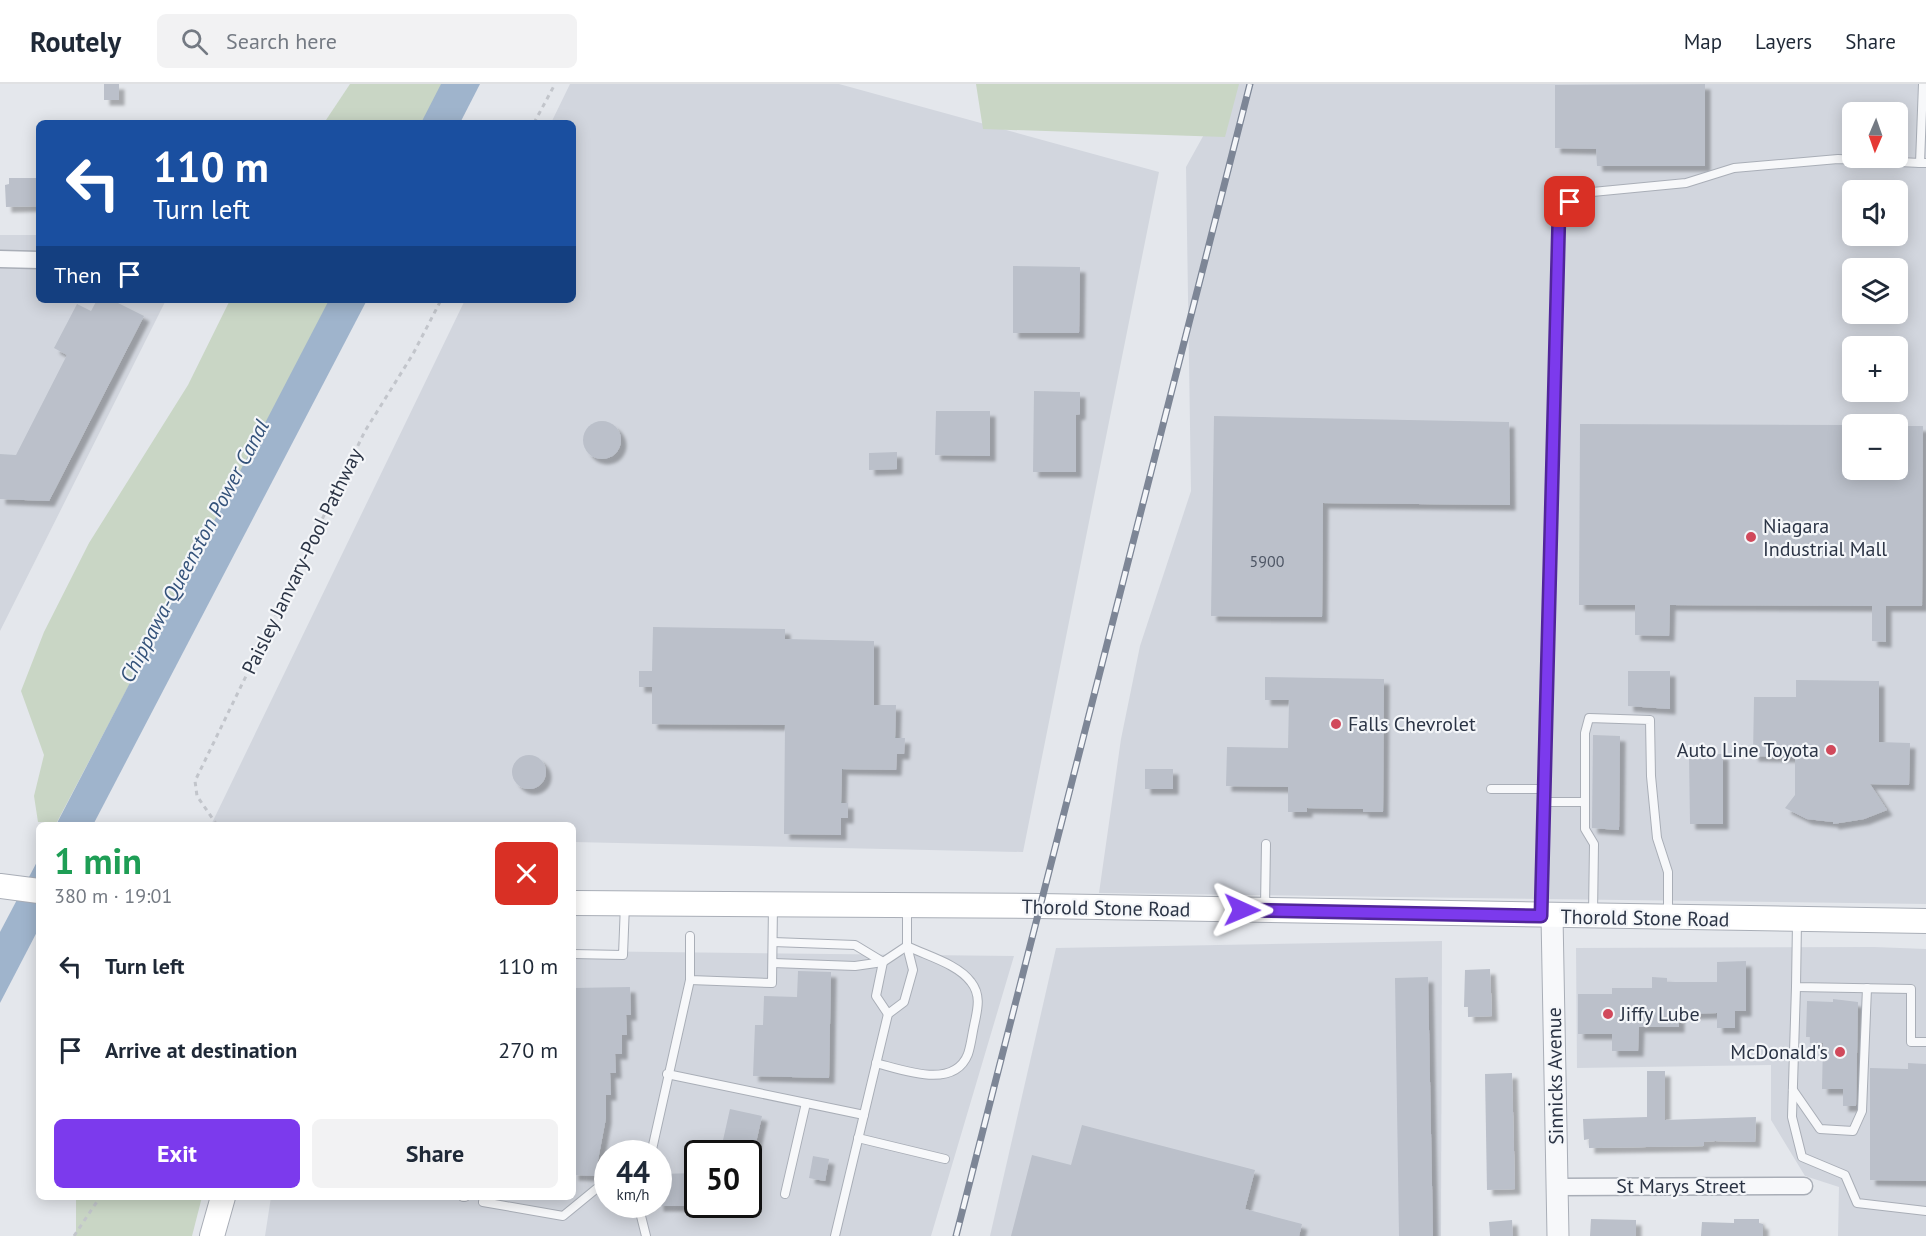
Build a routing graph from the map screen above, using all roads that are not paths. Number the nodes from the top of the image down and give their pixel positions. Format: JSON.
{"nodes":[{"id":1,"x":1923,"y":84,"type":"edge"},
{"id":2,"x":1923,"y":163,"type":"edge"},
{"id":3,"x":0,"y":259,"type":"edge"},
{"id":4,"x":36,"y":260,"type":"edge"},
{"id":5,"x":1491,"y":789,"type":"dead end"},
{"id":6,"x":1546,"y":789,"type":"junction"},
{"id":7,"x":1545,"y":802,"type":"junction"},
{"id":8,"x":1585,"y":802,"type":"junction"},
{"id":9,"x":1266,"y":844,"type":"dead end"},
{"id":10,"x":0,"y":886,"type":"edge"},
{"id":11,"x":36,"y":891,"type":"edge"},
{"id":12,"x":576,"y":903,"type":"edge"},
{"id":13,"x":625,"y":903,"type":"junction"},
{"id":14,"x":773,"y":904,"type":"junction"},
{"id":15,"x":907,"y":905,"type":"junction"},
{"id":16,"x":1265,"y":911,"type":"junction"},
{"id":17,"x":1547,"y":916,"type":"junction"},
{"id":18,"x":1593,"y":917,"type":"junction"},
{"id":19,"x":1668,"y":918,"type":"junction"},
{"id":20,"x":1797,"y":919,"type":"junction"},
{"id":21,"x":1926,"y":921,"type":"edge"},
{"id":22,"x":690,"y":936,"type":"dead end"},
{"id":23,"x":773,"y":942,"type":"junction"},
{"id":24,"x":907,"y":946,"type":"junction"},
{"id":25,"x":576,"y":954,"type":"edge"},
{"id":26,"x":883,"y":962,"type":"junction"},
{"id":27,"x":773,"y":963,"type":"junction"},
{"id":28,"x":690,"y":980,"type":"junction"},
{"id":29,"x":1796,"y":987,"type":"junction"},
{"id":30,"x":1867,"y":988,"type":"junction"},
{"id":31,"x":888,"y":1014,"type":"junction"},
{"id":32,"x":1926,"y":1042,"type":"edge"},
{"id":33,"x":876,"y":1063,"type":"junction"},
{"id":34,"x":667,"y":1074,"type":"junction"},
{"id":35,"x":1792,"y":1089,"type":"junction"},
{"id":36,"x":806,"y":1103,"type":"junction"},
{"id":37,"x":864,"y":1116,"type":"junction"},
{"id":38,"x":858,"y":1138,"type":"junction"},
{"id":39,"x":654,"y":1140,"type":"edge"},
{"id":40,"x":945,"y":1159,"type":"dead end"},
{"id":41,"x":1804,"y":1186,"type":"dead end"},
{"id":42,"x":1558,"y":1187,"type":"junction"},
{"id":43,"x":594,"y":1191,"type":"edge"},
{"id":44,"x":786,"y":1194,"type":"dead end"},
{"id":45,"x":222,"y":1200,"type":"edge"},
{"id":46,"x":483,"y":1200,"type":"edge"},
{"id":47,"x":1926,"y":1211,"type":"edge"},
{"id":48,"x":642,"y":1218,"type":"edge"},
{"id":49,"x":212,"y":1236,"type":"edge"},
{"id":50,"x":646,"y":1236,"type":"edge"},
{"id":51,"x":835,"y":1236,"type":"edge"},
{"id":52,"x":1558,"y":1236,"type":"edge"}],
"edges":[{"from":1,"to":2,"type":"lane"},
{"from":2,"to":6,"type":"lane"},
{"from":3,"to":4,"type":"street"},
{"from":5,"to":6,"type":"lane"},
{"from":6,"to":7,"type":"lane"},
{"from":7,"to":8,"type":"lane"},
{"from":7,"to":17,"type":"lane"},
{"from":8,"to":18,"type":"lane"},
{"from":8,"to":19,"type":"lane"},
{"from":9,"to":16,"type":"lane"},
{"from":10,"to":11,"type":"main road"},
{"from":12,"to":13,"type":"main road","name":"Thorold Stone Road"},
{"from":13,"to":14,"type":"main road","name":"Thorold Stone Road"},
{"from":13,"to":25,"type":"lane"},
{"from":14,"to":15,"type":"main road","name":"Thorold Stone Road"},
{"from":14,"to":23,"type":"lane"},
{"from":15,"to":16,"type":"main road","name":"Thorold Stone Road"},
{"from":15,"to":24,"type":"lane"},
{"from":16,"to":17,"type":"main road","name":"Thorold Stone Road"},
{"from":17,"to":18,"type":"main road","name":"Thorold Stone Road"},
{"from":17,"to":42,"type":"street","name":"Sinnicks Avenue"},
{"from":18,"to":19,"type":"main road","name":"Thorold Stone Road"},
{"from":19,"to":20,"type":"main road","name":"Thorold Stone Road"},
{"from":20,"to":21,"type":"main road","name":"Thorold Stone Road"},
{"from":20,"to":29,"type":"lane"},
{"from":22,"to":28,"type":"lane"},
{"from":23,"to":26,"type":"lane"},
{"from":23,"to":27,"type":"lane"},
{"from":24,"to":26,"type":"lane"},
{"from":24,"to":31,"type":"lane"},
{"from":24,"to":33,"type":"lane"},
{"from":26,"to":27,"type":"lane"},
{"from":26,"to":31,"type":"lane"},
{"from":27,"to":28,"type":"lane"},
{"from":28,"to":34,"type":"lane"},
{"from":29,"to":30,"type":"lane"},
{"from":29,"to":35,"type":"lane"},
{"from":30,"to":32,"type":"lane"},
{"from":30,"to":35,"type":"lane"},
{"from":31,"to":33,"type":"lane"},
{"from":33,"to":37,"type":"lane"},
{"from":34,"to":36,"type":"lane"},
{"from":34,"to":39,"type":"lane"},
{"from":35,"to":47,"type":"lane"},
{"from":36,"to":37,"type":"lane"},
{"from":36,"to":44,"type":"lane"},
{"from":37,"to":38,"type":"lane"},
{"from":38,"to":40,"type":"lane"},
{"from":38,"to":51,"type":"lane"},
{"from":41,"to":42,"type":"street","name":"St Marys Street"},
{"from":42,"to":52,"type":"street","name":"Sinnicks Avenue"},
{"from":43,"to":46,"type":"lane"},
{"from":45,"to":49,"type":"main road"},
{"from":48,"to":50,"type":"lane"}]}
